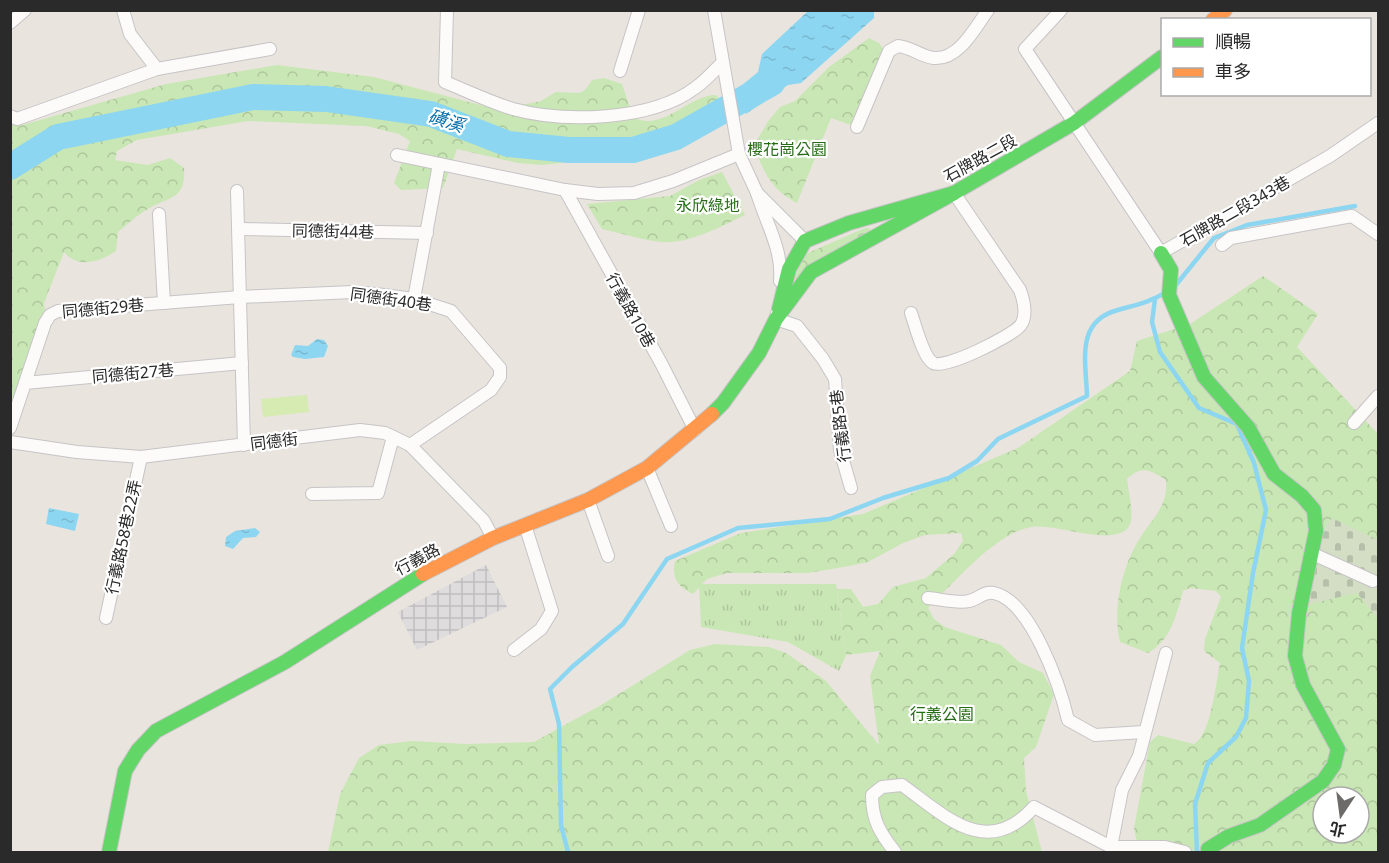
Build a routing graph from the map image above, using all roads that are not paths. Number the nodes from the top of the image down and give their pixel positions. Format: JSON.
{"nodes":[{"id":1,"x":24,"y":10,"type":"edge"},
{"id":2,"x":123,"y":10,"type":"edge"},
{"id":3,"x":447,"y":10,"type":"edge"},
{"id":4,"x":639,"y":10,"type":"edge"},
{"id":5,"x":714,"y":10,"type":"edge"},
{"id":6,"x":988,"y":10,"type":"edge"},
{"id":7,"x":1061,"y":10,"type":"edge"},
{"id":8,"x":10,"y":23,"type":"edge"},
{"id":9,"x":270,"y":50,"type":"dead end"},
{"id":10,"x":1161,"y":58,"type":"edge"},
{"id":11,"x":722,"y":63,"type":"junction"},
{"id":12,"x":157,"y":69,"type":"junction"},
{"id":13,"x":620,"y":71,"type":"dead end"},
{"id":14,"x":10,"y":116,"type":"edge"},
{"id":15,"x":1074,"y":123,"type":"junction"},
{"id":16,"x":1378,"y":123,"type":"edge"},
{"id":17,"x":857,"y":127,"type":"dead end"},
{"id":18,"x":739,"y":154,"type":"junction"},
{"id":19,"x":397,"y":155,"type":"dead end"},
{"id":20,"x":439,"y":164,"type":"junction"},
{"id":21,"x":565,"y":190,"type":"junction"},
{"id":22,"x":237,"y":191,"type":"dead end"},
{"id":23,"x":757,"y":193,"type":"junction"},
{"id":24,"x":954,"y":193,"type":"junction"},
{"id":25,"x":159,"y":214,"type":"dead end"},
{"id":26,"x":239,"y":229,"type":"junction"},
{"id":27,"x":427,"y":233,"type":"junction"},
{"id":28,"x":1378,"y":234,"type":"edge"},
{"id":29,"x":805,"y":241,"type":"junction"},
{"id":30,"x":1222,"y":245,"type":"dead end"},
{"id":31,"x":1161,"y":253,"type":"junction"},
{"id":32,"x":240,"y":297,"type":"junction"},
{"id":33,"x":414,"y":299,"type":"junction"},
{"id":34,"x":164,"y":303,"type":"junction"},
{"id":35,"x":911,"y":313,"type":"dead end"},
{"id":36,"x":776,"y":319,"type":"junction"},
{"id":37,"x":242,"y":363,"type":"junction"},
{"id":38,"x":25,"y":383,"type":"junction"},
{"id":39,"x":1378,"y":396,"type":"edge"},
{"id":40,"x":1354,"y":423,"type":"dead end"},
{"id":41,"x":10,"y":428,"type":"edge"},
{"id":42,"x":695,"y":430,"type":"junction"},
{"id":43,"x":393,"y":437,"type":"junction"},
{"id":44,"x":10,"y":442,"type":"edge"},
{"id":45,"x":244,"y":445,"type":"junction"},
{"id":46,"x":410,"y":445,"type":"junction"},
{"id":47,"x":141,"y":457,"type":"junction"},
{"id":48,"x":647,"y":468,"type":"junction"},
{"id":49,"x":851,"y":488,"type":"dead end"},
{"id":50,"x":312,"y":494,"type":"dead end"},
{"id":51,"x":588,"y":500,"type":"junction"},
{"id":52,"x":525,"y":525,"type":"junction"},
{"id":53,"x":671,"y":526,"type":"dead end"},
{"id":54,"x":493,"y":538,"type":"junction"},
{"id":55,"x":1313,"y":554,"type":"junction"},
{"id":56,"x":608,"y":556,"type":"dead end"},
{"id":57,"x":1373,"y":581,"type":"dead end"},
{"id":58,"x":928,"y":598,"type":"dead end"},
{"id":59,"x":106,"y":618,"type":"dead end"},
{"id":60,"x":514,"y":650,"type":"dead end"},
{"id":61,"x":1166,"y":653,"type":"dead end"},
{"id":62,"x":1144,"y":732,"type":"junction"},
{"id":63,"x":1111,"y":847,"type":"junction"},
{"id":64,"x":1208,"y":849,"type":"dead end"},
{"id":65,"x":109,"y":852,"type":"edge"},
{"id":66,"x":896,"y":852,"type":"edge"},
{"id":67,"x":1185,"y":852,"type":"edge"}],
"edges":[{"from":1,"to":8,"type":"street"},
{"from":2,"to":12,"type":"street"},
{"from":3,"to":11,"type":"street"},
{"from":4,"to":13,"type":"street"},
{"from":5,"to":11,"type":"street"},
{"from":6,"to":17,"type":"street"},
{"from":7,"to":15,"type":"street","name":"石牌路二段343巷"},
{"from":9,"to":12,"type":"street"},
{"from":10,"to":15,"type":"street","name":"石牌路二段"},
{"from":11,"to":18,"type":"street"},
{"from":12,"to":14,"type":"street"},
{"from":15,"to":24,"type":"street","name":"石牌路二段"},
{"from":15,"to":31,"type":"street","name":"石牌路二段343巷"},
{"from":16,"to":31,"type":"street","name":"石牌路二段343巷"},
{"from":18,"to":21,"type":"street"},
{"from":18,"to":23,"type":"street"},
{"from":19,"to":20,"type":"street"},
{"from":20,"to":21,"type":"street"},
{"from":20,"to":27,"type":"street"},
{"from":21,"to":42,"type":"street","name":"行義路10巷"},
{"from":22,"to":26,"type":"street"},
{"from":23,"to":29,"type":"street"},
{"from":23,"to":36,"type":"street"},
{"from":24,"to":29,"type":"street","name":"石牌路二段"},
{"from":24,"to":35,"type":"street"},
{"from":24,"to":36,"type":"street"},
{"from":25,"to":34,"type":"street"},
{"from":26,"to":27,"type":"street","name":"同德街44巷"},
{"from":26,"to":32,"type":"street"},
{"from":27,"to":33,"type":"street"},
{"from":28,"to":30,"type":"street"},
{"from":29,"to":36,"type":"street"},
{"from":31,"to":55,"type":"street"},
{"from":32,"to":33,"type":"street","name":"同德街40巷"},
{"from":32,"to":34,"type":"street","name":"同德街29巷"},
{"from":32,"to":37,"type":"street"},
{"from":33,"to":46,"type":"street","name":"同德街40巷"},
{"from":34,"to":38,"type":"street","name":"同德街29巷"},
{"from":36,"to":42,"type":"street","name":"行義路"},
{"from":36,"to":49,"type":"street","name":"行義路5巷"},
{"from":37,"to":38,"type":"street","name":"同德街27巷"},
{"from":37,"to":45,"type":"street"},
{"from":38,"to":41,"type":"street","name":"同德街29巷"},
{"from":39,"to":40,"type":"street"},
{"from":42,"to":48,"type":"street","name":"行義路"},
{"from":43,"to":45,"type":"street","name":"同德街"},
{"from":43,"to":46,"type":"street","name":"同德街"},
{"from":43,"to":50,"type":"street"},
{"from":44,"to":47,"type":"street","name":"同德街"},
{"from":45,"to":47,"type":"street","name":"同德街"},
{"from":46,"to":54,"type":"street","name":"同德街"},
{"from":47,"to":59,"type":"street","name":"行義路58巷22弄"},
{"from":48,"to":51,"type":"street","name":"行義路"},
{"from":48,"to":53,"type":"street"},
{"from":51,"to":52,"type":"street","name":"行義路"},
{"from":51,"to":56,"type":"street"},
{"from":52,"to":54,"type":"street","name":"行義路"},
{"from":52,"to":60,"type":"street"},
{"from":54,"to":65,"type":"street","name":"行義路"},
{"from":55,"to":57,"type":"street"},
{"from":55,"to":64,"type":"street"},
{"from":58,"to":62,"type":"street"},
{"from":61,"to":62,"type":"street"},
{"from":62,"to":63,"type":"street"},
{"from":63,"to":66,"type":"street"},
{"from":63,"to":67,"type":"street"}]}
